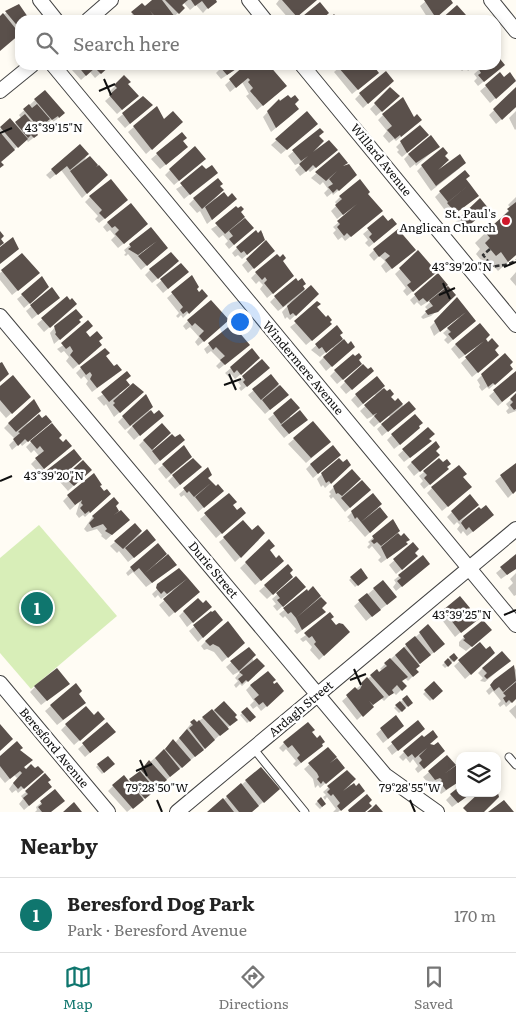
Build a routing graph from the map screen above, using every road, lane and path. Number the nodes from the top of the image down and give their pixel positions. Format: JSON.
{"nodes":[{"id":1,"x":40,"y":0,"type":"edge"},
{"id":2,"x":111,"y":0,"type":"edge"},
{"id":3,"x":249,"y":0,"type":"edge"},
{"id":4,"x":491,"y":0,"type":"edge"},
{"id":5,"x":52,"y":15,"type":"edge"},
{"id":6,"x":94,"y":15,"type":"edge"},
{"id":7,"x":261,"y":15,"type":"edge"},
{"id":8,"x":516,"y":31,"type":"edge"},
{"id":9,"x":26,"y":70,"type":"edge"},
{"id":10,"x":57,"y":70,"type":"edge"},
{"id":11,"x":306,"y":70,"type":"edge"},
{"id":12,"x":0,"y":91,"type":"edge"},
{"id":13,"x":490,"y":249,"type":"dead end"},
{"id":14,"x":516,"y":260,"type":"edge"},
{"id":15,"x":493,"y":266,"type":"junction"},
{"id":16,"x":478,"y":279,"type":"junction"},
{"id":17,"x":0,"y":316,"type":"edge"},
{"id":18,"x":516,"y":325,"type":"edge"},
{"id":19,"x":516,"y":529,"type":"edge"},
{"id":20,"x":469,"y":568,"type":"junction"},
{"id":21,"x":516,"y":625,"type":"edge"},
{"id":22,"x":0,"y":683,"type":"edge"},
{"id":23,"x":319,"y":694,"type":"junction"},
{"id":24,"x":253,"y":748,"type":"junction"},
{"id":25,"x":509,"y":757,"type":"dead end"},
{"id":26,"x":516,"y":765,"type":"edge"},
{"id":27,"x":108,"y":812,"type":"edge"},
{"id":28,"x":176,"y":812,"type":"edge"},
{"id":29,"x":305,"y":812,"type":"edge"},
{"id":30,"x":437,"y":812,"type":"edge"}],
"edges":[{"from":1,"to":5,"type":"street"},
{"from":2,"to":6,"type":"street"},
{"from":3,"to":7,"type":"street"},
{"from":4,"to":8,"type":"street"},
{"from":9,"to":12,"type":"street"},
{"from":10,"to":20,"type":"street","name":"Windermere Avenue"},
{"from":11,"to":16,"type":"street","name":"Willard Avenue"},
{"from":13,"to":15,"type":"path"},
{"from":14,"to":15,"type":"path"},
{"from":15,"to":16,"type":"path"},
{"from":16,"to":18,"type":"street","name":"Willard Avenue"},
{"from":17,"to":23,"type":"street","name":"Durie Street"},
{"from":19,"to":20,"type":"street","name":"Ardagh Street"},
{"from":20,"to":21,"type":"street","name":"Windermere Avenue"},
{"from":20,"to":23,"type":"street","name":"Ardagh Street"},
{"from":22,"to":27,"type":"street","name":"Beresford Avenue"},
{"from":23,"to":24,"type":"street","name":"Ardagh Street"},
{"from":23,"to":30,"type":"street","name":"Durie Street"},
{"from":24,"to":28,"type":"street","name":"Ardagh Street"},
{"from":24,"to":29,"type":"lane"},
{"from":25,"to":26,"type":"lane"}]}
